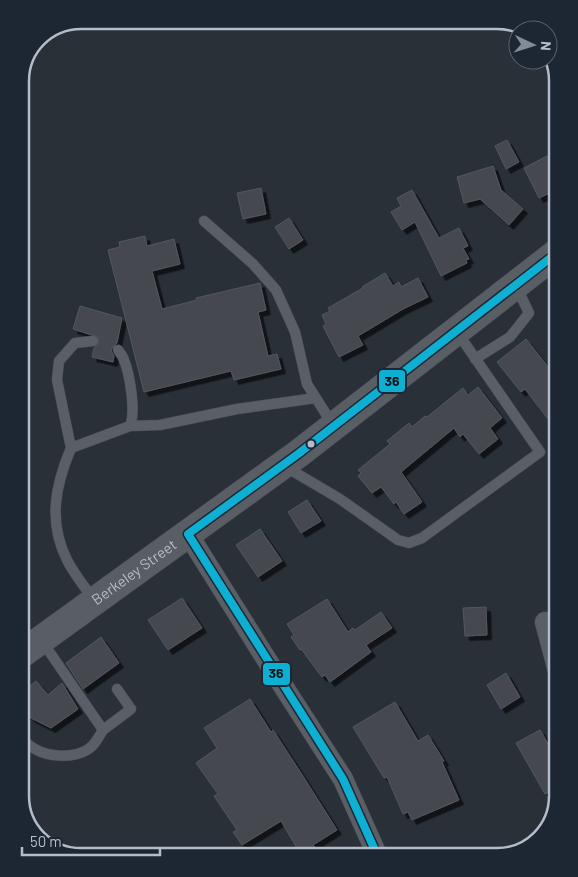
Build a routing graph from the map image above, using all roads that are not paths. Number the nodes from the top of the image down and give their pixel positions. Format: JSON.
{"nodes":[{"id":1,"x":204,"y":221,"type":"dead end"},
{"id":2,"x":549,"y":259,"type":"edge"},
{"id":3,"x":516,"y":285,"type":"junction"},
{"id":4,"x":456,"y":331,"type":"junction"},
{"id":5,"x":93,"y":342,"type":"dead end"},
{"id":6,"x":118,"y":350,"type":"dead end"},
{"id":7,"x":475,"y":359,"type":"junction"},
{"id":8,"x":316,"y":398,"type":"junction"},
{"id":9,"x":130,"y":426,"type":"junction"},
{"id":10,"x":334,"y":426,"type":"junction"},
{"id":11,"x":70,"y":448,"type":"junction"},
{"id":12,"x":282,"y":465,"type":"junction"},
{"id":13,"x":188,"y":534,"type":"junction"},
{"id":14,"x":95,"y":602,"type":"junction"},
{"id":15,"x":545,"y":622,"type":"dead end"},
{"id":16,"x":549,"y":637,"type":"edge"},
{"id":17,"x":31,"y":648,"type":"edge"},
{"id":18,"x":117,"y":689,"type":"dead end"},
{"id":19,"x":103,"y":730,"type":"junction"},
{"id":20,"x":29,"y":745,"type":"edge"},
{"id":21,"x":374,"y":848,"type":"edge"}],
"edges":[{"from":1,"to":8,"type":"lane"},
{"from":2,"to":3,"type":"street","name":"Berkeley Street"},
{"from":3,"to":4,"type":"street","name":"Berkeley Street"},
{"from":3,"to":7,"type":"lane"},
{"from":4,"to":7,"type":"lane"},
{"from":4,"to":10,"type":"street","name":"Berkeley Street"},
{"from":5,"to":11,"type":"lane"},
{"from":6,"to":9,"type":"lane"},
{"from":7,"to":12,"type":"lane"},
{"from":8,"to":9,"type":"lane"},
{"from":8,"to":10,"type":"lane"},
{"from":9,"to":11,"type":"lane"},
{"from":10,"to":12,"type":"street","name":"Berkeley Street"},
{"from":11,"to":14,"type":"lane"},
{"from":12,"to":13,"type":"street","name":"Berkeley Street"},
{"from":13,"to":14,"type":"street","name":"Berkeley Street"},
{"from":13,"to":21,"type":"street"},
{"from":14,"to":17,"type":"street","name":"Berkeley Street"},
{"from":15,"to":16,"type":"street"},
{"from":17,"to":19,"type":"lane"},
{"from":18,"to":19,"type":"lane"},
{"from":19,"to":20,"type":"lane"}]}
